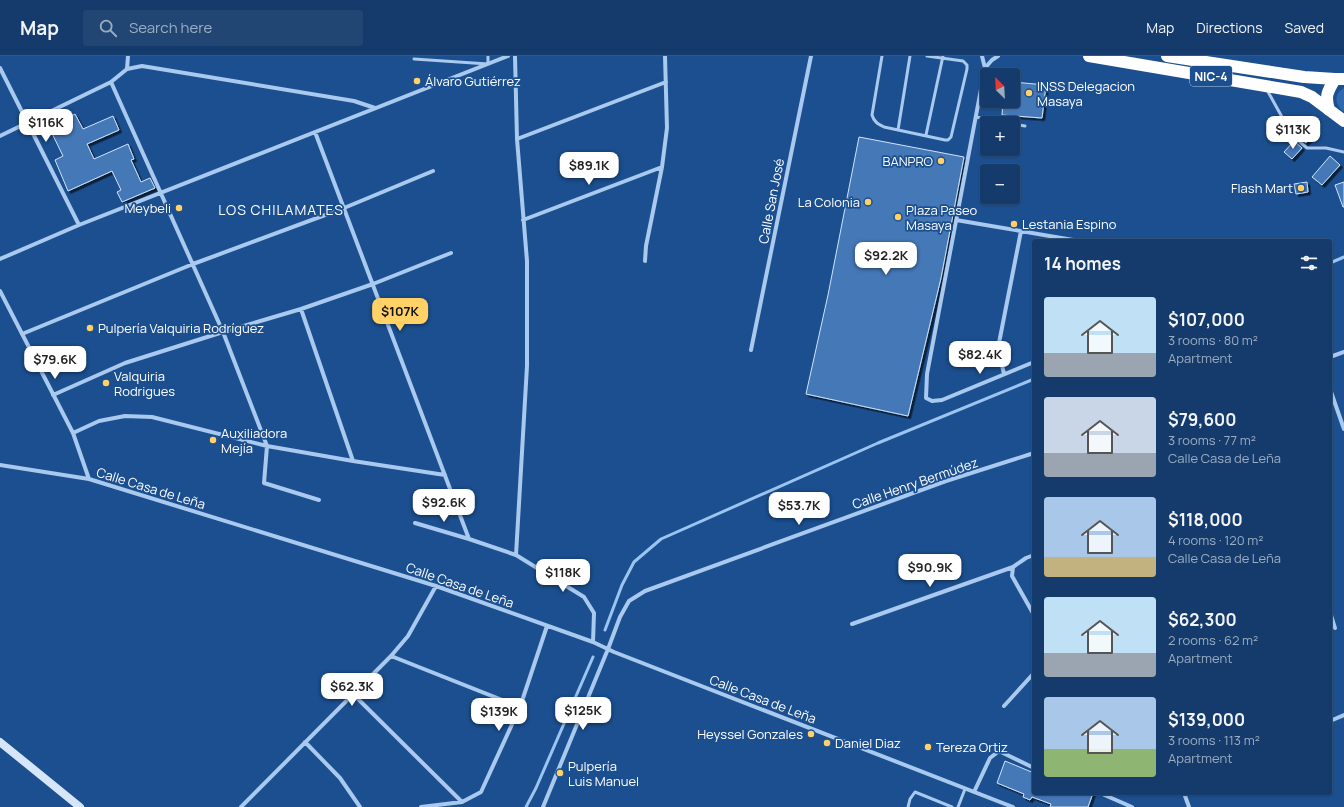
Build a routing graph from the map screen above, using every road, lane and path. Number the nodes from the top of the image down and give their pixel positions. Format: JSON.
{"nodes":[{"id":1,"x":128,"y":56,"type":"edge"},
{"id":2,"x":488,"y":56,"type":"edge"},
{"id":3,"x":508,"y":56,"type":"edge"},
{"id":4,"x":515,"y":56,"type":"edge"},
{"id":5,"x":665,"y":56,"type":"edge"},
{"id":6,"x":811,"y":56,"type":"edge"},
{"id":7,"x":882,"y":56,"type":"edge"},
{"id":8,"x":910,"y":56,"type":"edge"},
{"id":9,"x":927,"y":56,"type":"edge"},
{"id":10,"x":982,"y":56,"type":"edge"},
{"id":11,"x":998,"y":56,"type":"edge"},
{"id":12,"x":1089,"y":56,"type":"edge"},
{"id":13,"x":1167,"y":56,"type":"edge"},
{"id":14,"x":943,"y":57,"type":"edge"},
{"id":15,"x":414,"y":59,"type":"dead end"},
{"id":16,"x":488,"y":64,"type":"junction"},
{"id":17,"x":0,"y":68,"type":"edge"},
{"id":18,"x":985,"y":68,"type":"joint"},
{"id":19,"x":126,"y":69,"type":"junction"},
{"id":20,"x":1340,"y":79,"type":"edge"},
{"id":21,"x":111,"y":82,"type":"junction"},
{"id":22,"x":666,"y":82,"type":"junction"},
{"id":23,"x":1264,"y":85,"type":"junction"},
{"id":24,"x":980,"y":95,"type":"edge"},
{"id":25,"x":375,"y":108,"type":"junction"},
{"id":26,"x":1329,"y":110,"type":"junction"},
{"id":27,"x":976,"y":117,"type":"junction"},
{"id":28,"x":980,"y":118,"type":"edge"},
{"id":29,"x":27,"y":122,"type":"junction"},
{"id":30,"x":1344,"y":122,"type":"edge"},
{"id":31,"x":1020,"y":125,"type":"edge"},
{"id":32,"x":1025,"y":126,"type":"dead end"},
{"id":33,"x":898,"y":130,"type":"junction"},
{"id":34,"x":316,"y":132,"type":"junction"},
{"id":35,"x":926,"y":135,"type":"junction"},
{"id":36,"x":0,"y":136,"type":"edge"},
{"id":37,"x":517,"y":139,"type":"junction"},
{"id":38,"x":1344,"y":152,"type":"edge"},
{"id":39,"x":662,"y":167,"type":"junction"},
{"id":40,"x":433,"y":170,"type":"dead end"},
{"id":41,"x":161,"y":193,"type":"junction"},
{"id":42,"x":344,"y":208,"type":"junction"},
{"id":43,"x":523,"y":220,"type":"junction"},
{"id":44,"x":956,"y":220,"type":"junction"},
{"id":45,"x":79,"y":226,"type":"junction"},
{"id":46,"x":1021,"y":231,"type":"junction"},
{"id":47,"x":1067,"y":239,"type":"edge"},
{"id":48,"x":451,"y":253,"type":"dead end"},
{"id":49,"x":0,"y":259,"type":"edge"},
{"id":50,"x":645,"y":261,"type":"dead end"},
{"id":51,"x":193,"y":264,"type":"junction"},
{"id":52,"x":373,"y":284,"type":"junction"},
{"id":53,"x":0,"y":291,"type":"edge"},
{"id":54,"x":301,"y":310,"type":"junction"},
{"id":55,"x":223,"y":332,"type":"junction"},
{"id":56,"x":22,"y":334,"type":"junction"},
{"id":57,"x":751,"y":350,"type":"dead end"},
{"id":58,"x":1344,"y":352,"type":"edge"},
{"id":59,"x":1332,"y":356,"type":"edge"},
{"id":60,"x":1032,"y":363,"type":"edge"},
{"id":61,"x":1004,"y":374,"type":"junction"},
{"id":62,"x":1332,"y":394,"type":"edge"},
{"id":63,"x":53,"y":395,"type":"junction"},
{"id":64,"x":1344,"y":430,"type":"edge"},
{"id":65,"x":72,"y":433,"type":"junction"},
{"id":66,"x":267,"y":446,"type":"junction"},
{"id":67,"x":1032,"y":454,"type":"edge"},
{"id":68,"x":353,"y":461,"type":"junction"},
{"id":69,"x":0,"y":465,"type":"edge"},
{"id":70,"x":445,"y":474,"type":"junction"},
{"id":71,"x":88,"y":479,"type":"junction"},
{"id":72,"x":319,"y":500,"type":"dead end"},
{"id":73,"x":414,"y":523,"type":"dead end"},
{"id":74,"x":469,"y":539,"type":"junction"},
{"id":75,"x":516,"y":556,"type":"junction"},
{"id":76,"x":1032,"y":556,"type":"edge"},
{"id":77,"x":1013,"y":567,"type":"junction"},
{"id":78,"x":436,"y":586,"type":"junction"},
{"id":79,"x":1032,"y":611,"type":"edge"},
{"id":80,"x":1332,"y":618,"type":"edge"},
{"id":81,"x":852,"y":624,"type":"dead end"},
{"id":82,"x":547,"y":626,"type":"junction"},
{"id":83,"x":1335,"y":628,"type":"dead end"},
{"id":84,"x":593,"y":642,"type":"junction"},
{"id":85,"x":608,"y":649,"type":"junction"},
{"id":86,"x":391,"y":656,"type":"junction"},
{"id":87,"x":1032,"y":675,"type":"edge"},
{"id":88,"x":353,"y":694,"type":"junction"},
{"id":89,"x":1004,"y":706,"type":"dead end"},
{"id":90,"x":520,"y":707,"type":"junction"},
{"id":91,"x":1344,"y":715,"type":"edge"},
{"id":92,"x":1332,"y":720,"type":"edge"},
{"id":93,"x":0,"y":742,"type":"edge"},
{"id":94,"x":306,"y":742,"type":"junction"},
{"id":95,"x":1032,"y":767,"type":"edge"},
{"id":96,"x":965,"y":789,"type":"junction"},
{"id":97,"x":974,"y":792,"type":"junction"},
{"id":98,"x":1105,"y":795,"type":"edge"},
{"id":99,"x":1185,"y":795,"type":"edge"},
{"id":100,"x":462,"y":802,"type":"junction"},
{"id":101,"x":80,"y":807,"type":"edge"},
{"id":102,"x":241,"y":807,"type":"edge"},
{"id":103,"x":360,"y":807,"type":"edge"},
{"id":104,"x":421,"y":807,"type":"edge"},
{"id":105,"x":543,"y":807,"type":"edge"},
{"id":106,"x":908,"y":807,"type":"edge"},
{"id":107,"x":952,"y":807,"type":"edge"},
{"id":108,"x":958,"y":807,"type":"edge"},
{"id":109,"x":1013,"y":807,"type":"edge"},
{"id":110,"x":1132,"y":807,"type":"edge"},
{"id":111,"x":1189,"y":807,"type":"edge"}],
"edges":[{"from":1,"to":19,"type":"street"},
{"from":2,"to":16,"type":"lane"},
{"from":3,"to":16,"type":"street"},
{"from":4,"to":37,"type":"street"},
{"from":5,"to":22,"type":"street"},
{"from":6,"to":57,"type":"street","name":"Calle San José"},
{"from":7,"to":33,"type":"lane"},
{"from":8,"to":33,"type":"lane"},
{"from":9,"to":14,"type":"lane"},
{"from":10,"to":18,"type":"street"},
{"from":11,"to":18,"type":"street"},
{"from":12,"to":23,"type":"highway","number":"NIC-4"},
{"from":13,"to":20,"type":"highway","number":"NIC-4"},
{"from":14,"to":35,"type":"lane"},
{"from":14,"to":35,"type":"lane"},
{"from":15,"to":16,"type":"lane"},
{"from":16,"to":25,"type":"street"},
{"from":17,"to":29,"type":"street"},
{"from":19,"to":21,"type":"street"},
{"from":19,"to":25,"type":"street"},
{"from":20,"to":26,"type":"highway","number":"NIC-4"},
{"from":21,"to":29,"type":"street"},
{"from":21,"to":41,"type":"street"},
{"from":22,"to":37,"type":"street"},
{"from":22,"to":39,"type":"street"},
{"from":23,"to":26,"type":"highway","number":"NIC-4"},
{"from":23,"to":38,"type":"lane"},
{"from":24,"to":27,"type":"street"},
{"from":25,"to":34,"type":"street"},
{"from":26,"to":30,"type":"highway","number":"NIC-4"},
{"from":27,"to":28,"type":"lane"},
{"from":27,"to":44,"type":"street"},
{"from":29,"to":36,"type":"street"},
{"from":29,"to":45,"type":"street"},
{"from":31,"to":32,"type":"lane"},
{"from":33,"to":35,"type":"lane"},
{"from":34,"to":41,"type":"street"},
{"from":34,"to":42,"type":"street"},
{"from":37,"to":43,"type":"street"},
{"from":39,"to":43,"type":"street"},
{"from":39,"to":50,"type":"street"},
{"from":40,"to":42,"type":"street"},
{"from":41,"to":45,"type":"street"},
{"from":41,"to":51,"type":"street"},
{"from":42,"to":51,"type":"street"},
{"from":42,"to":52,"type":"street"},
{"from":43,"to":75,"type":"street"},
{"from":44,"to":46,"type":"street"},
{"from":44,"to":61,"type":"street"},
{"from":45,"to":49,"type":"street"},
{"from":46,"to":47,"type":"street"},
{"from":46,"to":61,"type":"street"},
{"from":48,"to":52,"type":"street"},
{"from":51,"to":55,"type":"street"},
{"from":51,"to":56,"type":"street"},
{"from":52,"to":54,"type":"street"},
{"from":52,"to":70,"type":"street"},
{"from":53,"to":56,"type":"street"},
{"from":54,"to":55,"type":"street"},
{"from":54,"to":68,"type":"street"},
{"from":55,"to":63,"type":"street"},
{"from":55,"to":66,"type":"street"},
{"from":56,"to":63,"type":"street"},
{"from":58,"to":59,"type":"street"},
{"from":60,"to":61,"type":"street"},
{"from":62,"to":64,"type":"street"},
{"from":63,"to":65,"type":"street"},
{"from":65,"to":66,"type":"street"},
{"from":65,"to":71,"type":"street"},
{"from":66,"to":68,"type":"street"},
{"from":66,"to":72,"type":"street"},
{"from":67,"to":85,"type":"street","name":"Calle Henry Bermúdez"},
{"from":68,"to":70,"type":"street"},
{"from":69,"to":71,"type":"street","name":"Calle Casa de Leña"},
{"from":70,"to":74,"type":"street"},
{"from":71,"to":78,"type":"street","name":"Calle Casa de Leña"},
{"from":73,"to":74,"type":"street"},
{"from":74,"to":75,"type":"street"},
{"from":75,"to":84,"type":"street"},
{"from":76,"to":77,"type":"street"},
{"from":77,"to":79,"type":"street"},
{"from":77,"to":81,"type":"street"},
{"from":78,"to":82,"type":"street","name":"Calle Casa de Leña"},
{"from":78,"to":86,"type":"street"},
{"from":80,"to":83,"type":"street"},
{"from":82,"to":84,"type":"street","name":"Calle Casa de Leña"},
{"from":82,"to":90,"type":"street"},
{"from":84,"to":85,"type":"street","name":"Calle Casa de Leña"},
{"from":85,"to":96,"type":"street","name":"Calle Casa de Leña"},
{"from":85,"to":105,"type":"street","name":"Calle Henry Bermúdez"},
{"from":86,"to":88,"type":"street"},
{"from":86,"to":90,"type":"street"},
{"from":87,"to":89,"type":"street"},
{"from":88,"to":94,"type":"street"},
{"from":88,"to":100,"type":"street"},
{"from":90,"to":100,"type":"street"},
{"from":91,"to":92,"type":"street"},
{"from":93,"to":101,"type":"street"},
{"from":94,"to":102,"type":"street"},
{"from":94,"to":103,"type":"street"},
{"from":95,"to":97,"type":"street"},
{"from":96,"to":97,"type":"street","name":"Calle Casa de Leña"},
{"from":96,"to":108,"type":"lane"},
{"from":97,"to":109,"type":"street","name":"Calle Casa de Leña"},
{"from":98,"to":110,"type":"street"},
{"from":99,"to":111,"type":"street"},
{"from":100,"to":104,"type":"street"},
{"from":106,"to":107,"type":"lane"}]}
